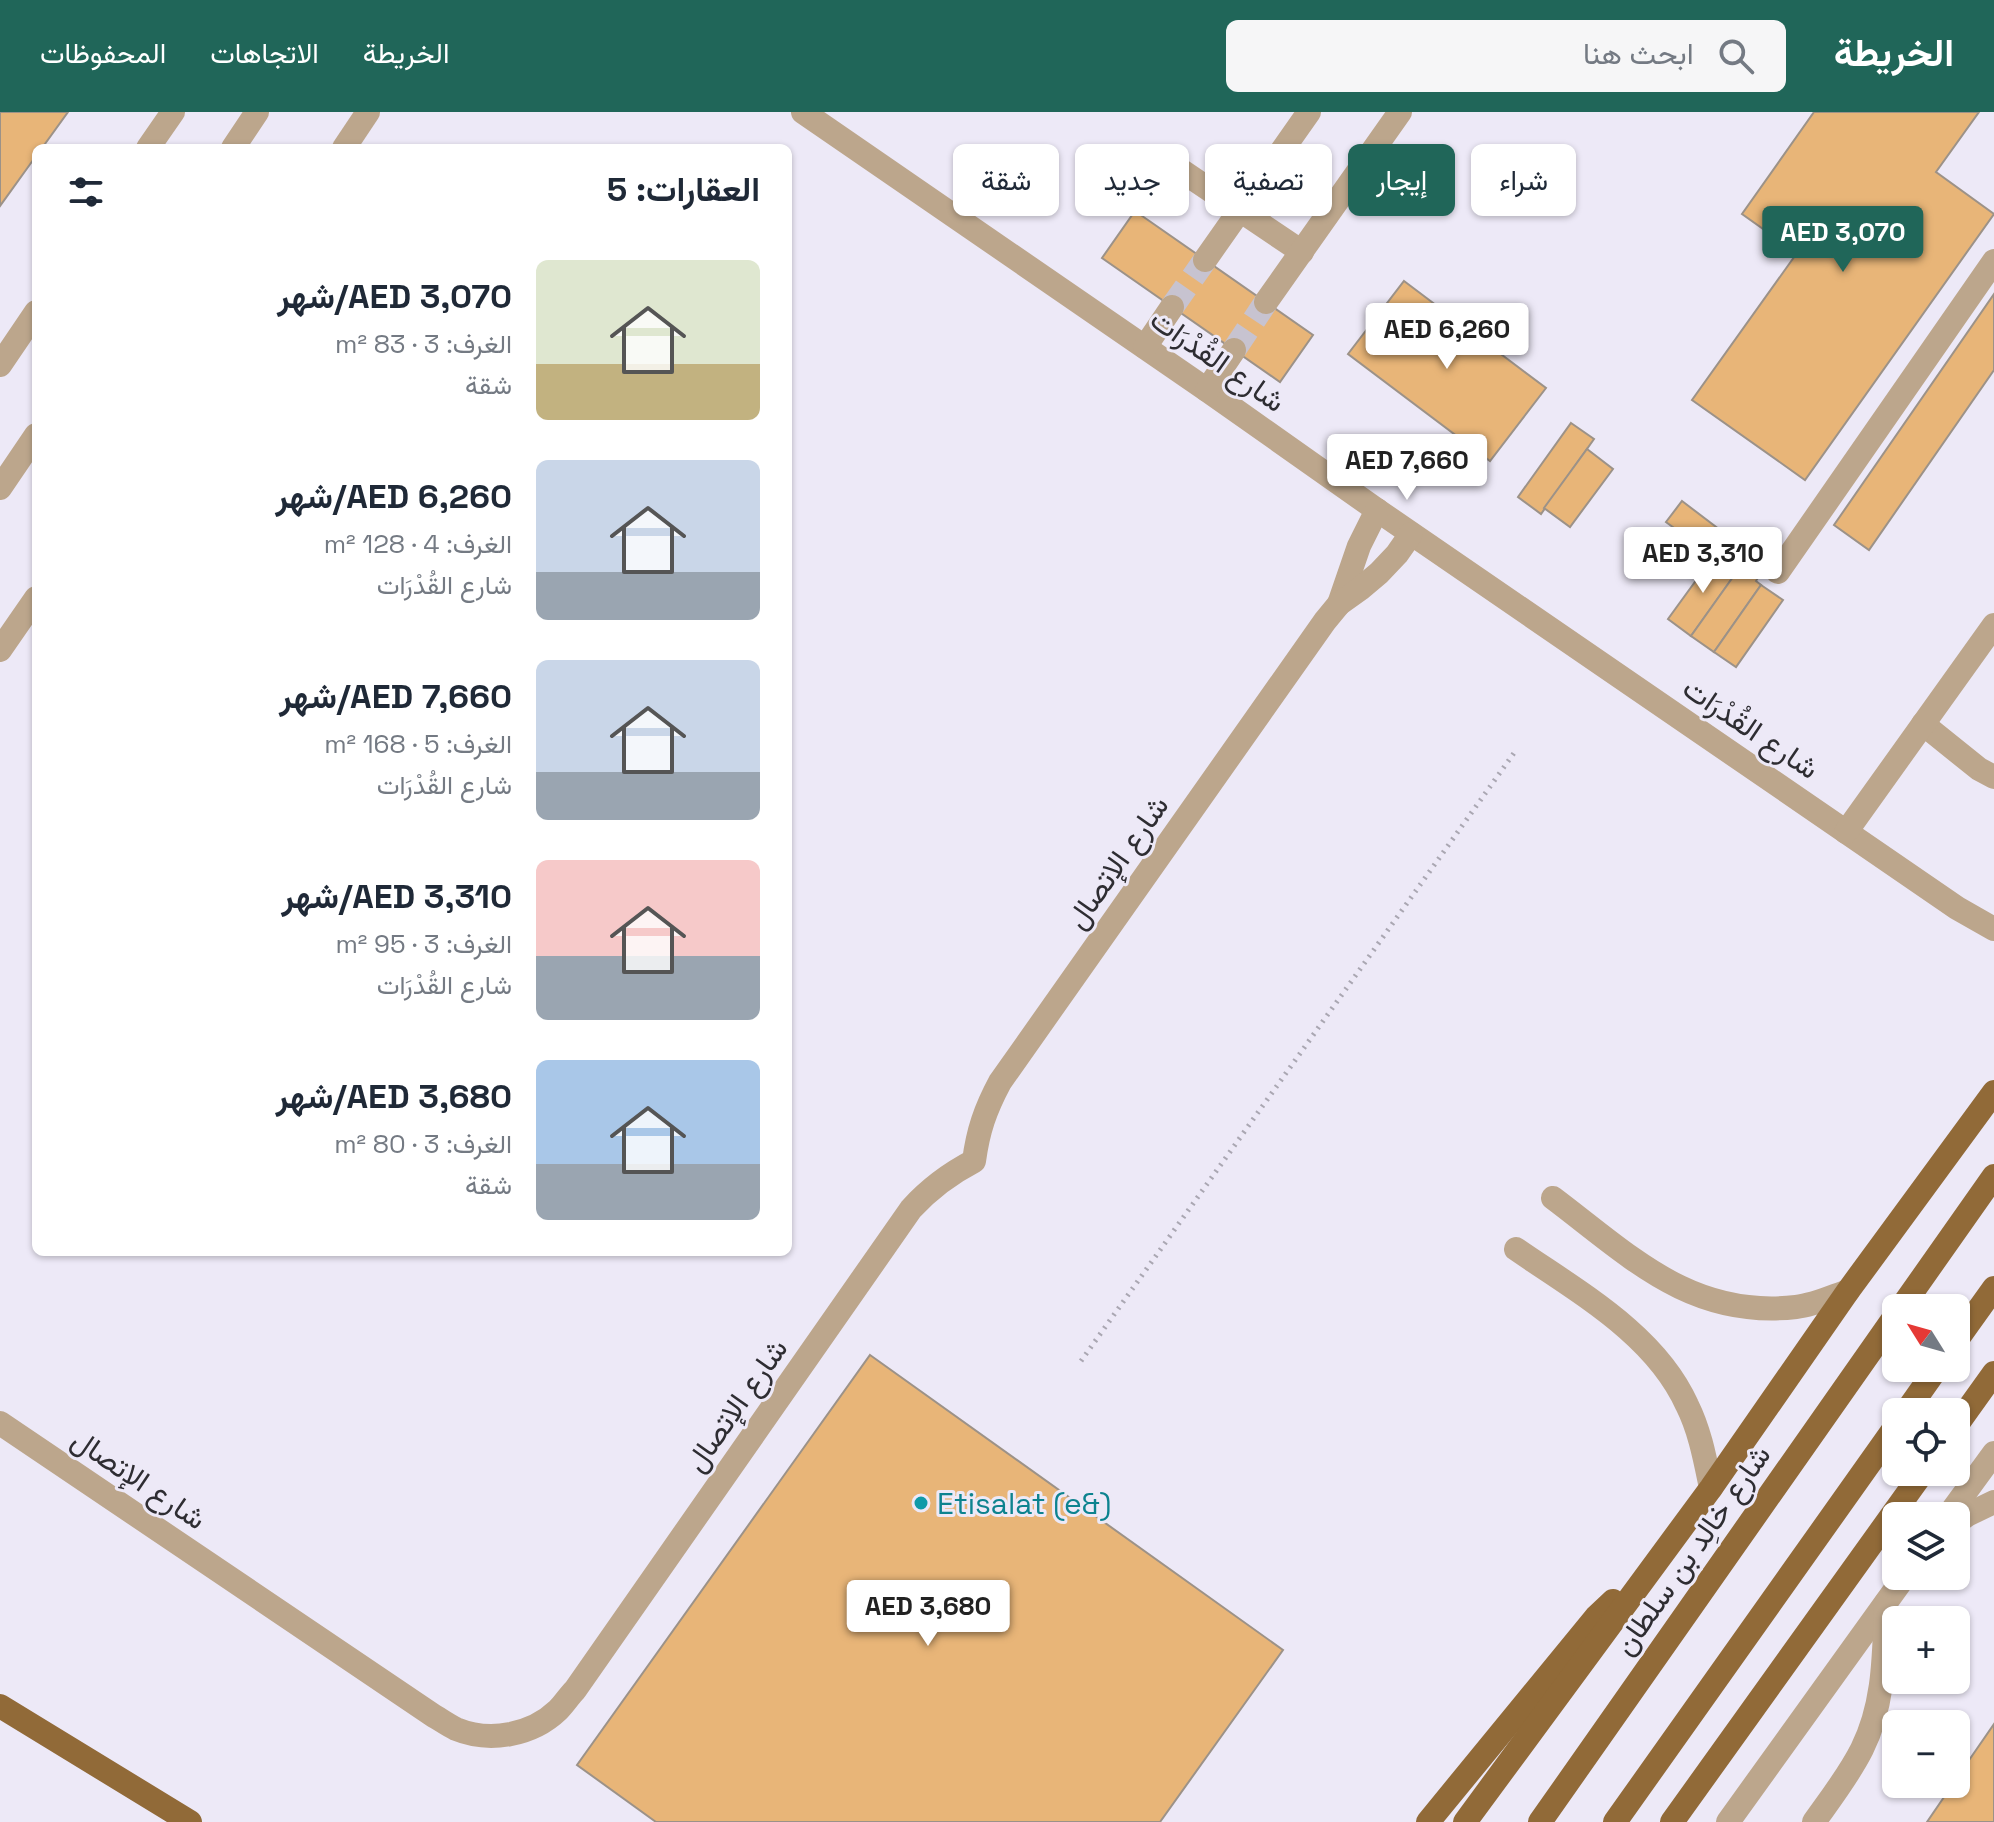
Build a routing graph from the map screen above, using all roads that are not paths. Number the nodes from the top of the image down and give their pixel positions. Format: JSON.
{"nodes":[{"id":1,"x":173,"y":112,"type":"edge"},
{"id":2,"x":257,"y":112,"type":"edge"},
{"id":3,"x":368,"y":112,"type":"edge"},
{"id":4,"x":803,"y":112,"type":"edge"},
{"id":5,"x":1309,"y":112,"type":"edge"},
{"id":6,"x":1400,"y":112,"type":"edge"},
{"id":7,"x":151,"y":144,"type":"edge"},
{"id":8,"x":236,"y":144,"type":"edge"},
{"id":9,"x":347,"y":144,"type":"edge"},
{"id":10,"x":1286,"y":144,"type":"edge"},
{"id":11,"x":1236,"y":216,"type":"edge"},
{"id":12,"x":1249,"y":216,"type":"edge"},
{"id":13,"x":1302,"y":252,"type":"junction"},
{"id":14,"x":1205,"y":260,"type":"tunnel mouth"},
{"id":15,"x":1994,"y":261,"type":"edge"},
{"id":16,"x":1266,"y":302,"type":"tunnel mouth"},
{"id":17,"x":1172,"y":307,"type":"tunnel mouth"},
{"id":18,"x":32,"y":318,"type":"edge"},
{"id":19,"x":1145,"y":347,"type":"junction"},
{"id":20,"x":1234,"y":350,"type":"tunnel mouth"},
{"id":21,"x":0,"y":365,"type":"edge"},
{"id":22,"x":1207,"y":390,"type":"junction"},
{"id":23,"x":32,"y":441,"type":"edge"},
{"id":24,"x":0,"y":488,"type":"edge"},
{"id":25,"x":1377,"y":510,"type":"junction"},
{"id":26,"x":1411,"y":534,"type":"junction"},
{"id":27,"x":1778,"y":572,"type":"dead end"},
{"id":28,"x":32,"y":604,"type":"edge"},
{"id":29,"x":1339,"y":604,"type":"junction"},
{"id":30,"x":1994,"y":625,"type":"edge"},
{"id":31,"x":0,"y":650,"type":"edge"},
{"id":32,"x":1923,"y":724,"type":"junction"},
{"id":33,"x":1994,"y":777,"type":"edge"},
{"id":34,"x":1846,"y":832,"type":"junction"},
{"id":35,"x":1994,"y":929,"type":"edge"},
{"id":36,"x":1994,"y":1092,"type":"edge"},
{"id":37,"x":1994,"y":1176,"type":"edge"},
{"id":38,"x":1553,"y":1198,"type":"dead end"},
{"id":39,"x":1516,"y":1249,"type":"dead end"},
{"id":40,"x":1994,"y":1288,"type":"edge"},
{"id":41,"x":1848,"y":1291,"type":"junction"},
{"id":42,"x":1911,"y":1294,"type":"edge"},
{"id":43,"x":1970,"y":1321,"type":"edge"},
{"id":44,"x":1882,"y":1335,"type":"edge"},
{"id":45,"x":1994,"y":1373,"type":"edge"},
{"id":46,"x":1970,"y":1406,"type":"edge"},
{"id":47,"x":0,"y":1423,"type":"edge"},
{"id":48,"x":1882,"y":1446,"type":"edge"},
{"id":49,"x":1994,"y":1453,"type":"edge"},
{"id":50,"x":1987,"y":1468,"type":"edge"},
{"id":51,"x":1913,"y":1486,"type":"edge"},
{"id":52,"x":1711,"y":1488,"type":"junction"},
{"id":53,"x":1959,"y":1502,"type":"edge"},
{"id":54,"x":1994,"y":1502,"type":"edge"},
{"id":55,"x":1970,"y":1514,"type":"edge"},
{"id":56,"x":1669,"y":1546,"type":"junction"},
{"id":57,"x":1895,"y":1590,"type":"edge"},
{"id":58,"x":1886,"y":1603,"type":"junction"},
{"id":59,"x":0,"y":1706,"type":"edge"},
{"id":60,"x":190,"y":1822,"type":"edge"},
{"id":61,"x":1428,"y":1822,"type":"edge"},
{"id":62,"x":1465,"y":1822,"type":"edge"},
{"id":63,"x":1540,"y":1822,"type":"edge"},
{"id":64,"x":1615,"y":1822,"type":"edge"},
{"id":65,"x":1672,"y":1822,"type":"edge"},
{"id":66,"x":1728,"y":1822,"type":"edge"},
{"id":67,"x":1814,"y":1822,"type":"edge"}],
"edges":[{"from":1,"to":7,"type":"street"},
{"from":2,"to":8,"type":"street"},
{"from":3,"to":9,"type":"street"},
{"from":4,"to":19,"type":"street","name":"شارع القُدْرَات"},
{"from":5,"to":10,"type":"street"},
{"from":6,"to":13,"type":"street"},
{"from":11,"to":14,"type":"street"},
{"from":12,"to":13,"type":"street"},
{"from":13,"to":16,"type":"street"},
{"from":15,"to":27,"type":"street"},
{"from":17,"to":19,"type":"street"},
{"from":18,"to":21,"type":"street"},
{"from":19,"to":22,"type":"street","name":"شارع القُدْرَات"},
{"from":20,"to":22,"type":"street"},
{"from":22,"to":25,"type":"street","name":"شارع القُدْرَات"},
{"from":23,"to":24,"type":"street"},
{"from":25,"to":26,"type":"street","name":"شارع القُدْرَات"},
{"from":25,"to":29,"type":"street","name":"شارع الإتصال"},
{"from":26,"to":29,"type":"street","name":"شارع الإتصال"},
{"from":26,"to":34,"type":"street","name":"شارع القُدْرَات"},
{"from":28,"to":31,"type":"street"},
{"from":29,"to":47,"type":"street","name":"شارع الإتصال"},
{"from":30,"to":32,"type":"street"},
{"from":32,"to":33,"type":"street"},
{"from":32,"to":34,"type":"street"},
{"from":34,"to":35,"type":"street","name":"شارع القُدْرَات"},
{"from":36,"to":41,"type":"main road"},
{"from":37,"to":42,"type":"main road"},
{"from":38,"to":41,"type":"street"},
{"from":39,"to":52,"type":"street"},
{"from":40,"to":43,"type":"main road"},
{"from":41,"to":52,"type":"main road"},
{"from":44,"to":63,"type":"main road","name":"شارع خالِد بن سلطان"},
{"from":45,"to":46,"type":"main road"},
{"from":48,"to":64,"type":"main road"},
{"from":49,"to":50,"type":"street"},
{"from":50,"to":53,"type":"street"},
{"from":51,"to":65,"type":"main road"},
{"from":52,"to":56,"type":"main road"},
{"from":54,"to":55,"type":"street"},
{"from":56,"to":61,"type":"main road"},
{"from":56,"to":62,"type":"main road"},
{"from":57,"to":58,"type":"street"},
{"from":58,"to":66,"type":"street"},
{"from":58,"to":67,"type":"street"},
{"from":59,"to":60,"type":"main road"}]}
